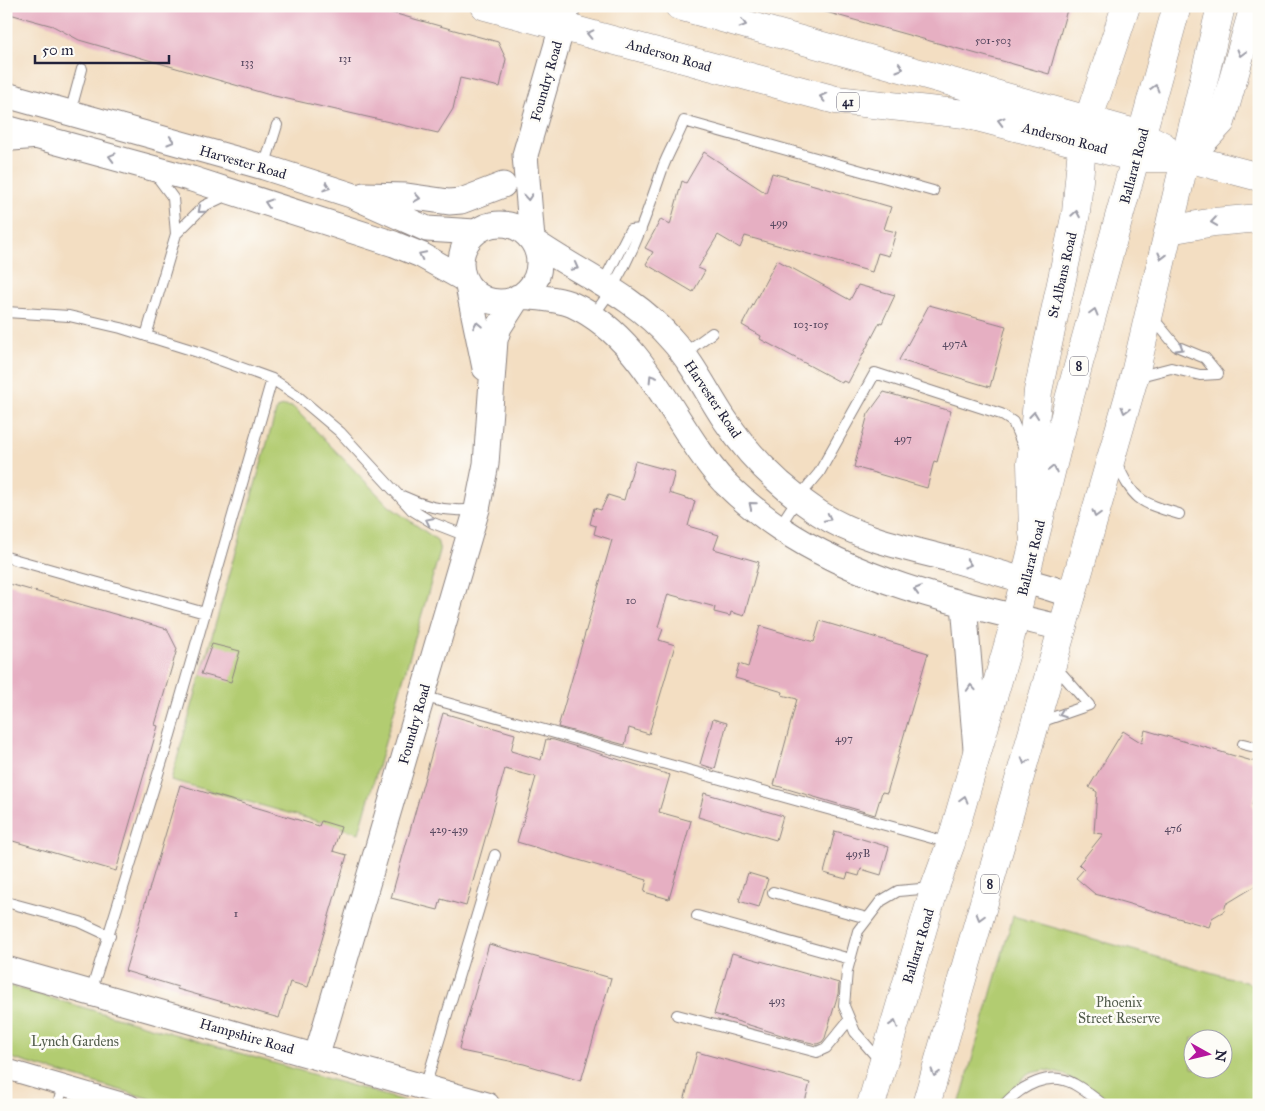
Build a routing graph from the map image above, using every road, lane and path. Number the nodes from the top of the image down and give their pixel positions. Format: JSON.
{"nodes":[{"id":1,"x":485,"y":6,"type":"edge"},
{"id":2,"x":679,"y":6,"type":"edge"},
{"id":3,"x":1126,"y":6,"type":"edge"},
{"id":4,"x":1135,"y":6,"type":"edge"},
{"id":5,"x":1177,"y":6,"type":"edge"},
{"id":6,"x":1221,"y":6,"type":"edge"},
{"id":7,"x":1254,"y":6,"type":"edge"},
{"id":8,"x":565,"y":17,"type":"edge"},
{"id":9,"x":82,"y":68,"type":"dead end"},
{"id":10,"x":6,"y":95,"type":"edge"},
{"id":11,"x":70,"y":113,"type":"junction"},
{"id":12,"x":277,"y":125,"type":"dead end"},
{"id":13,"x":6,"y":128,"type":"edge"},
{"id":14,"x":1094,"y":134,"type":"junction"},
{"id":15,"x":57,"y":142,"type":"junction"},
{"id":16,"x":6,"y":146,"type":"edge"},
{"id":17,"x":1139,"y":146,"type":"junction"},
{"id":18,"x":525,"y":155,"type":"junction"},
{"id":19,"x":1187,"y":158,"type":"junction"},
{"id":20,"x":148,"y":167,"type":"junction"},
{"id":21,"x":264,"y":167,"type":"junction"},
{"id":22,"x":1259,"y":177,"type":"edge"},
{"id":23,"x":503,"y":185,"type":"junction"},
{"id":24,"x":229,"y":190,"type":"junction"},
{"id":25,"x":933,"y":191,"type":"dead end"},
{"id":26,"x":351,"y":195,"type":"junction"},
{"id":27,"x":1259,"y":218,"type":"edge"},
{"id":28,"x":1169,"y":230,"type":"junction"},
{"id":29,"x":476,"y":231,"type":"junction"},
{"id":30,"x":176,"y":234,"type":"junction"},
{"id":31,"x":533,"y":240,"type":"junction"},
{"id":32,"x":466,"y":283,"type":"junction"},
{"id":33,"x":608,"y":286,"type":"junction"},
{"id":34,"x":520,"y":297,"type":"junction"},
{"id":35,"x":6,"y":312,"type":"edge"},
{"id":36,"x":1149,"y":312,"type":"junction"},
{"id":37,"x":592,"y":317,"type":"junction"},
{"id":38,"x":712,"y":333,"type":"dead end"},
{"id":39,"x":146,"y":336,"type":"junction"},
{"id":40,"x":683,"y":354,"type":"junction"},
{"id":41,"x":1134,"y":378,"type":"junction"},
{"id":42,"x":272,"y":379,"type":"junction"},
{"id":43,"x":491,"y":390,"type":"junction"},
{"id":44,"x":1113,"y":454,"type":"junction"},
{"id":45,"x":1031,"y":463,"type":"junction"},
{"id":46,"x":397,"y":493,"type":"junction"},
{"id":47,"x":798,"y":498,"type":"junction"},
{"id":48,"x":477,"y":509,"type":"junction"},
{"id":49,"x":1179,"y":514,"type":"dead end"},
{"id":50,"x":779,"y":527,"type":"junction"},
{"id":51,"x":469,"y":537,"type":"junction"},
{"id":52,"x":1033,"y":551,"type":"junction"},
{"id":53,"x":6,"y":557,"type":"edge"},
{"id":54,"x":1025,"y":582,"type":"junction"},
{"id":55,"x":1073,"y":595,"type":"junction"},
{"id":56,"x":964,"y":604,"type":"junction"},
{"id":57,"x":205,"y":613,"type":"junction"},
{"id":58,"x":1015,"y":617,"type":"junction"},
{"id":59,"x":1063,"y":628,"type":"junction"},
{"id":60,"x":1053,"y":663,"type":"junction"},
{"id":61,"x":422,"y":696,"type":"junction"},
{"id":62,"x":1036,"y":723,"type":"junction"},
{"id":63,"x":1243,"y":744,"type":"dead end"},
{"id":64,"x":1259,"y":748,"type":"edge"},
{"id":65,"x":977,"y":754,"type":"junction"},
{"id":66,"x":951,"y":844,"type":"junction"},
{"id":67,"x":494,"y":855,"type":"dead end"},
{"id":68,"x":935,"y":887,"type":"junction"},
{"id":69,"x":773,"y":892,"type":"dead end"},
{"id":70,"x":6,"y":902,"type":"edge"},
{"id":71,"x":697,"y":916,"type":"dead end"},
{"id":72,"x":867,"y":918,"type":"junction"},
{"id":73,"x":110,"y":936,"type":"junction"},
{"id":74,"x":850,"y":959,"type":"junction"},
{"id":75,"x":6,"y":969,"type":"edge"},
{"id":76,"x":91,"y":992,"type":"junction"},
{"id":77,"x":677,"y":1015,"type":"dead end"},
{"id":78,"x":849,"y":1020,"type":"junction"},
{"id":79,"x":317,"y":1055,"type":"junction"},
{"id":80,"x":883,"y":1063,"type":"junction"},
{"id":81,"x":6,"y":1069,"type":"edge"},
{"id":82,"x":63,"y":1085,"type":"junction"},
{"id":83,"x":426,"y":1087,"type":"junction"},
{"id":84,"x":58,"y":1105,"type":"edge"},
{"id":85,"x":130,"y":1105,"type":"edge"},
{"id":86,"x":487,"y":1105,"type":"edge"},
{"id":87,"x":871,"y":1105,"type":"edge"},
{"id":88,"x":926,"y":1105,"type":"edge"},
{"id":89,"x":1004,"y":1105,"type":"edge"},
{"id":90,"x":1104,"y":1105,"type":"edge"}],
"edges":[{"from":1,"to":8,"type":"main road","name":"Anderson Road","number":"41"},
{"from":2,"to":14,"type":"main road","name":"Anderson Road","number":"41","one_way":true},
{"from":3,"to":14,"type":"main road","name":"St Albans Road"},
{"from":4,"to":14,"type":"main road","name":"St Albans Road"},
{"from":17,"to":5,"type":"main road","name":"Ballarat Road","number":"8","one_way":true},
{"from":6,"to":19,"type":"main road","number":"8"},
{"from":7,"to":19,"type":"main road","one_way":true},
{"from":14,"to":8,"type":"main road","name":"Anderson Road","number":"41","one_way":true},
{"from":8,"to":18,"type":"street","name":"Foundry Road"},
{"from":9,"to":11,"type":"lane"},
{"from":10,"to":11,"type":"street","name":"Harvester Road"},
{"from":11,"to":21,"type":"street","name":"Harvester Road","one_way":true},
{"from":12,"to":21,"type":"lane"},
{"from":13,"to":15,"type":"street"},
{"from":14,"to":17,"type":"main road","name":"Anderson Road","number":"41"},
{"from":45,"to":14,"type":"main road","name":"St Albans Road","one_way":true},
{"from":15,"to":16,"type":"lane"},
{"from":20,"to":15,"type":"street","one_way":true},
{"from":17,"to":19,"type":"main road","name":"Anderson Road","number":"41"},
{"from":52,"to":17,"type":"main road","name":"Ballarat Road","number":"8","one_way":true},
{"from":18,"to":23,"type":"street","name":"Foundry Road"},
{"from":18,"to":31,"type":"street","name":"Foundry Road","one_way":true},
{"from":19,"to":22,"type":"main road","number":"41"},
{"from":19,"to":28,"type":"main road","number":"8"},
{"from":20,"to":24,"type":"street"},
{"from":20,"to":30,"type":"lane"},
{"from":21,"to":26,"type":"street","name":"Harvester Road","one_way":true},
{"from":26,"to":23,"type":"street","one_way":true},
{"from":23,"to":29,"type":"street","name":"Foundry Road"},
{"from":24,"to":30,"type":"lane","one_way":true},
{"from":32,"to":24,"type":"street","one_way":true},
{"from":25,"to":33,"type":"lane"},
{"from":26,"to":29,"type":"street","name":"Harvester Road"},
{"from":27,"to":28,"type":"main road","one_way":true},
{"from":28,"to":36,"type":"main road","number":"8","one_way":true},
{"from":29,"to":31,"type":"street"},
{"from":29,"to":32,"type":"street"},
{"from":30,"to":39,"type":"lane"},
{"from":31,"to":33,"type":"street","name":"Harvester Road","one_way":true},
{"from":31,"to":34,"type":"street"},
{"from":32,"to":34,"type":"street"},
{"from":43,"to":32,"type":"street","name":"Foundry Road","one_way":true},
{"from":33,"to":37,"type":"lane"},
{"from":33,"to":40,"type":"street","name":"Harvester Road"},
{"from":34,"to":37,"type":"street"},
{"from":34,"to":43,"type":"street","name":"Foundry Road"},
{"from":35,"to":39,"type":"lane"},
{"from":36,"to":41,"type":"main road","number":"8"},
{"from":36,"to":41,"type":"lane","one_way":true},
{"from":50,"to":37,"type":"street","one_way":true},
{"from":38,"to":40,"type":"lane"},
{"from":39,"to":42,"type":"lane"},
{"from":40,"to":47,"type":"street","name":"Harvester Road"},
{"from":41,"to":44,"type":"main road","number":"8","one_way":true},
{"from":42,"to":46,"type":"lane"},
{"from":42,"to":57,"type":"lane"},
{"from":43,"to":48,"type":"street","name":"Foundry Road"},
{"from":44,"to":49,"type":"lane"},
{"from":44,"to":55,"type":"main road","number":"8","one_way":true},
{"from":45,"to":47,"type":"lane"},
{"from":45,"to":52,"type":"main road","name":"St Albans Road"},
{"from":46,"to":48,"type":"lane"},
{"from":51,"to":46,"type":"lane","one_way":true},
{"from":47,"to":50,"type":"lane"},
{"from":47,"to":54,"type":"street","name":"Harvester Road","one_way":true},
{"from":48,"to":51,"type":"street","name":"Foundry Road"},
{"from":56,"to":50,"type":"street","one_way":true},
{"from":51,"to":61,"type":"street","name":"Foundry Road"},
{"from":52,"to":54,"type":"main road","name":"Ballarat Road","number":"8"},
{"from":53,"to":57,"type":"lane"},
{"from":54,"to":55,"type":"street","name":"Harvester Road"},
{"from":54,"to":58,"type":"main road","name":"Ballarat Road","number":"8"},
{"from":55,"to":59,"type":"main road","number":"8"},
{"from":56,"to":58,"type":"street"},
{"from":65,"to":56,"type":"street","one_way":true},
{"from":57,"to":73,"type":"lane"},
{"from":58,"to":59,"type":"street"},
{"from":58,"to":65,"type":"main road","name":"Ballarat Road","number":"8"},
{"from":59,"to":60,"type":"main road","number":"8"},
{"from":60,"to":62,"type":"main road","number":"8"},
{"from":60,"to":62,"type":"lane","one_way":true},
{"from":61,"to":66,"type":"lane"},
{"from":61,"to":79,"type":"street","name":"Foundry Road"},
{"from":62,"to":88,"type":"main road","number":"8","one_way":true},
{"from":63,"to":64,"type":"lane"},
{"from":66,"to":65,"type":"main road","name":"Ballarat Road","number":"8","one_way":true},
{"from":66,"to":68,"type":"main road","name":"Ballarat Road","number":"8"},
{"from":67,"to":83,"type":"lane"},
{"from":68,"to":72,"type":"lane"},
{"from":80,"to":68,"type":"main road","name":"Ballarat Road","number":"8","one_way":true},
{"from":69,"to":72,"type":"lane"},
{"from":70,"to":73,"type":"lane"},
{"from":71,"to":74,"type":"lane"},
{"from":72,"to":74,"type":"lane"},
{"from":73,"to":76,"type":"lane"},
{"from":74,"to":78,"type":"lane"},
{"from":75,"to":76,"type":"street","name":"Hampshire Road"},
{"from":76,"to":79,"type":"street","name":"Hampshire Road"},
{"from":77,"to":78,"type":"lane"},
{"from":78,"to":80,"type":"lane"},
{"from":79,"to":83,"type":"street","name":"Hampshire Road"},
{"from":80,"to":87,"type":"main road","name":"Ballarat Road","number":"8"},
{"from":81,"to":82,"type":"street"},
{"from":82,"to":84,"type":"lane"},
{"from":82,"to":85,"type":"street"},
{"from":83,"to":86,"type":"street","name":"Hampshire Road"},
{"from":89,"to":90,"type":"lane"}]}
